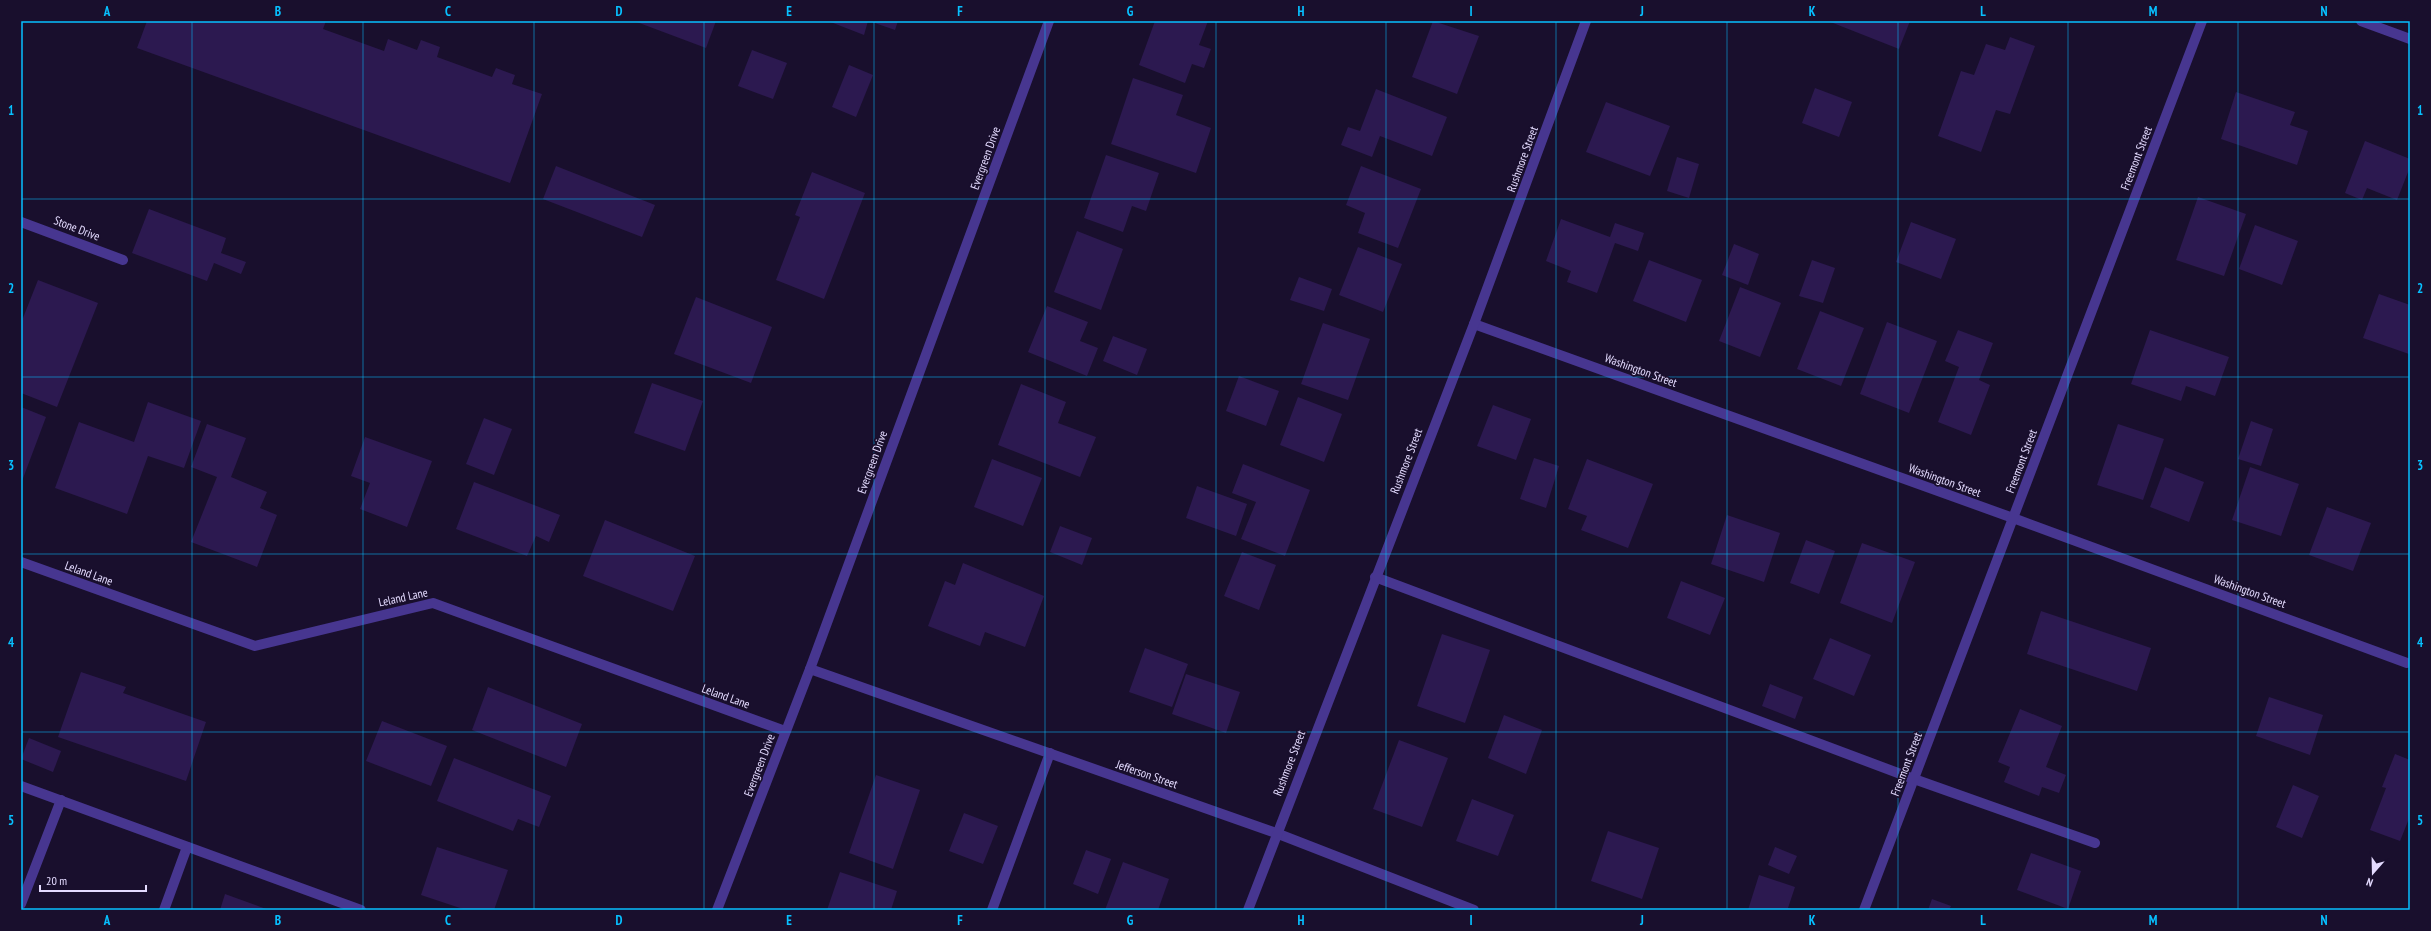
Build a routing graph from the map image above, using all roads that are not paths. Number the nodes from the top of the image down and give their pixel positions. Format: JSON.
{"nodes":[{"id":1,"x":1049,"y":21,"type":"edge"},
{"id":2,"x":1586,"y":21,"type":"edge"},
{"id":3,"x":2202,"y":21,"type":"edge"},
{"id":4,"x":2361,"y":21,"type":"edge"},
{"id":5,"x":2410,"y":39,"type":"edge"},
{"id":6,"x":21,"y":222,"type":"edge"},
{"id":7,"x":123,"y":260,"type":"dead end"},
{"id":8,"x":1474,"y":324,"type":"junction"},
{"id":9,"x":2013,"y":518,"type":"junction"},
{"id":10,"x":21,"y":562,"type":"edge"},
{"id":11,"x":1375,"y":577,"type":"junction"},
{"id":12,"x":2407,"y":663,"type":"dead end"},
{"id":13,"x":810,"y":669,"type":"junction"},
{"id":14,"x":785,"y":731,"type":"junction"},
{"id":15,"x":1050,"y":753,"type":"junction"},
{"id":16,"x":1914,"y":778,"type":"junction"},
{"id":17,"x":21,"y":786,"type":"edge"},
{"id":18,"x":61,"y":800,"type":"junction"},
{"id":19,"x":1276,"y":833,"type":"junction"},
{"id":20,"x":2095,"y":843,"type":"dead end"},
{"id":21,"x":187,"y":847,"type":"junction"},
{"id":22,"x":21,"y":904,"type":"edge"},
{"id":23,"x":164,"y":910,"type":"edge"},
{"id":24,"x":361,"y":910,"type":"edge"},
{"id":25,"x":717,"y":910,"type":"edge"},
{"id":26,"x":992,"y":910,"type":"edge"},
{"id":27,"x":1248,"y":910,"type":"edge"},
{"id":28,"x":1474,"y":910,"type":"edge"},
{"id":29,"x":1864,"y":910,"type":"edge"}],
"edges":[{"from":1,"to":13,"type":"street","name":"Evergreen Drive"},
{"from":2,"to":8,"type":"street","name":"Rushmore Street"},
{"from":3,"to":9,"type":"street","name":"Freemont Street"},
{"from":4,"to":5,"type":"street"},
{"from":6,"to":7,"type":"street","name":"Stone Drive"},
{"from":8,"to":9,"type":"street","name":"Washington Street"},
{"from":8,"to":11,"type":"street","name":"Rushmore Street"},
{"from":9,"to":12,"type":"street","name":"Washington Street"},
{"from":9,"to":16,"type":"street","name":"Freemont Street"},
{"from":10,"to":14,"type":"street","name":"Leland Lane"},
{"from":11,"to":16,"type":"street"},
{"from":11,"to":19,"type":"street","name":"Rushmore Street"},
{"from":13,"to":14,"type":"street","name":"Evergreen Drive"},
{"from":13,"to":15,"type":"street","name":"Jefferson Street"},
{"from":14,"to":25,"type":"street","name":"Evergreen Drive"},
{"from":15,"to":19,"type":"street","name":"Jefferson Street"},
{"from":15,"to":26,"type":"street"},
{"from":16,"to":20,"type":"street"},
{"from":16,"to":29,"type":"street","name":"Freemont Street"},
{"from":17,"to":18,"type":"street"},
{"from":18,"to":21,"type":"street"},
{"from":18,"to":22,"type":"street"},
{"from":19,"to":27,"type":"street","name":"Rushmore Street"},
{"from":19,"to":28,"type":"street","name":"Jefferson Street"},
{"from":21,"to":23,"type":"street"},
{"from":21,"to":24,"type":"street"}]}
